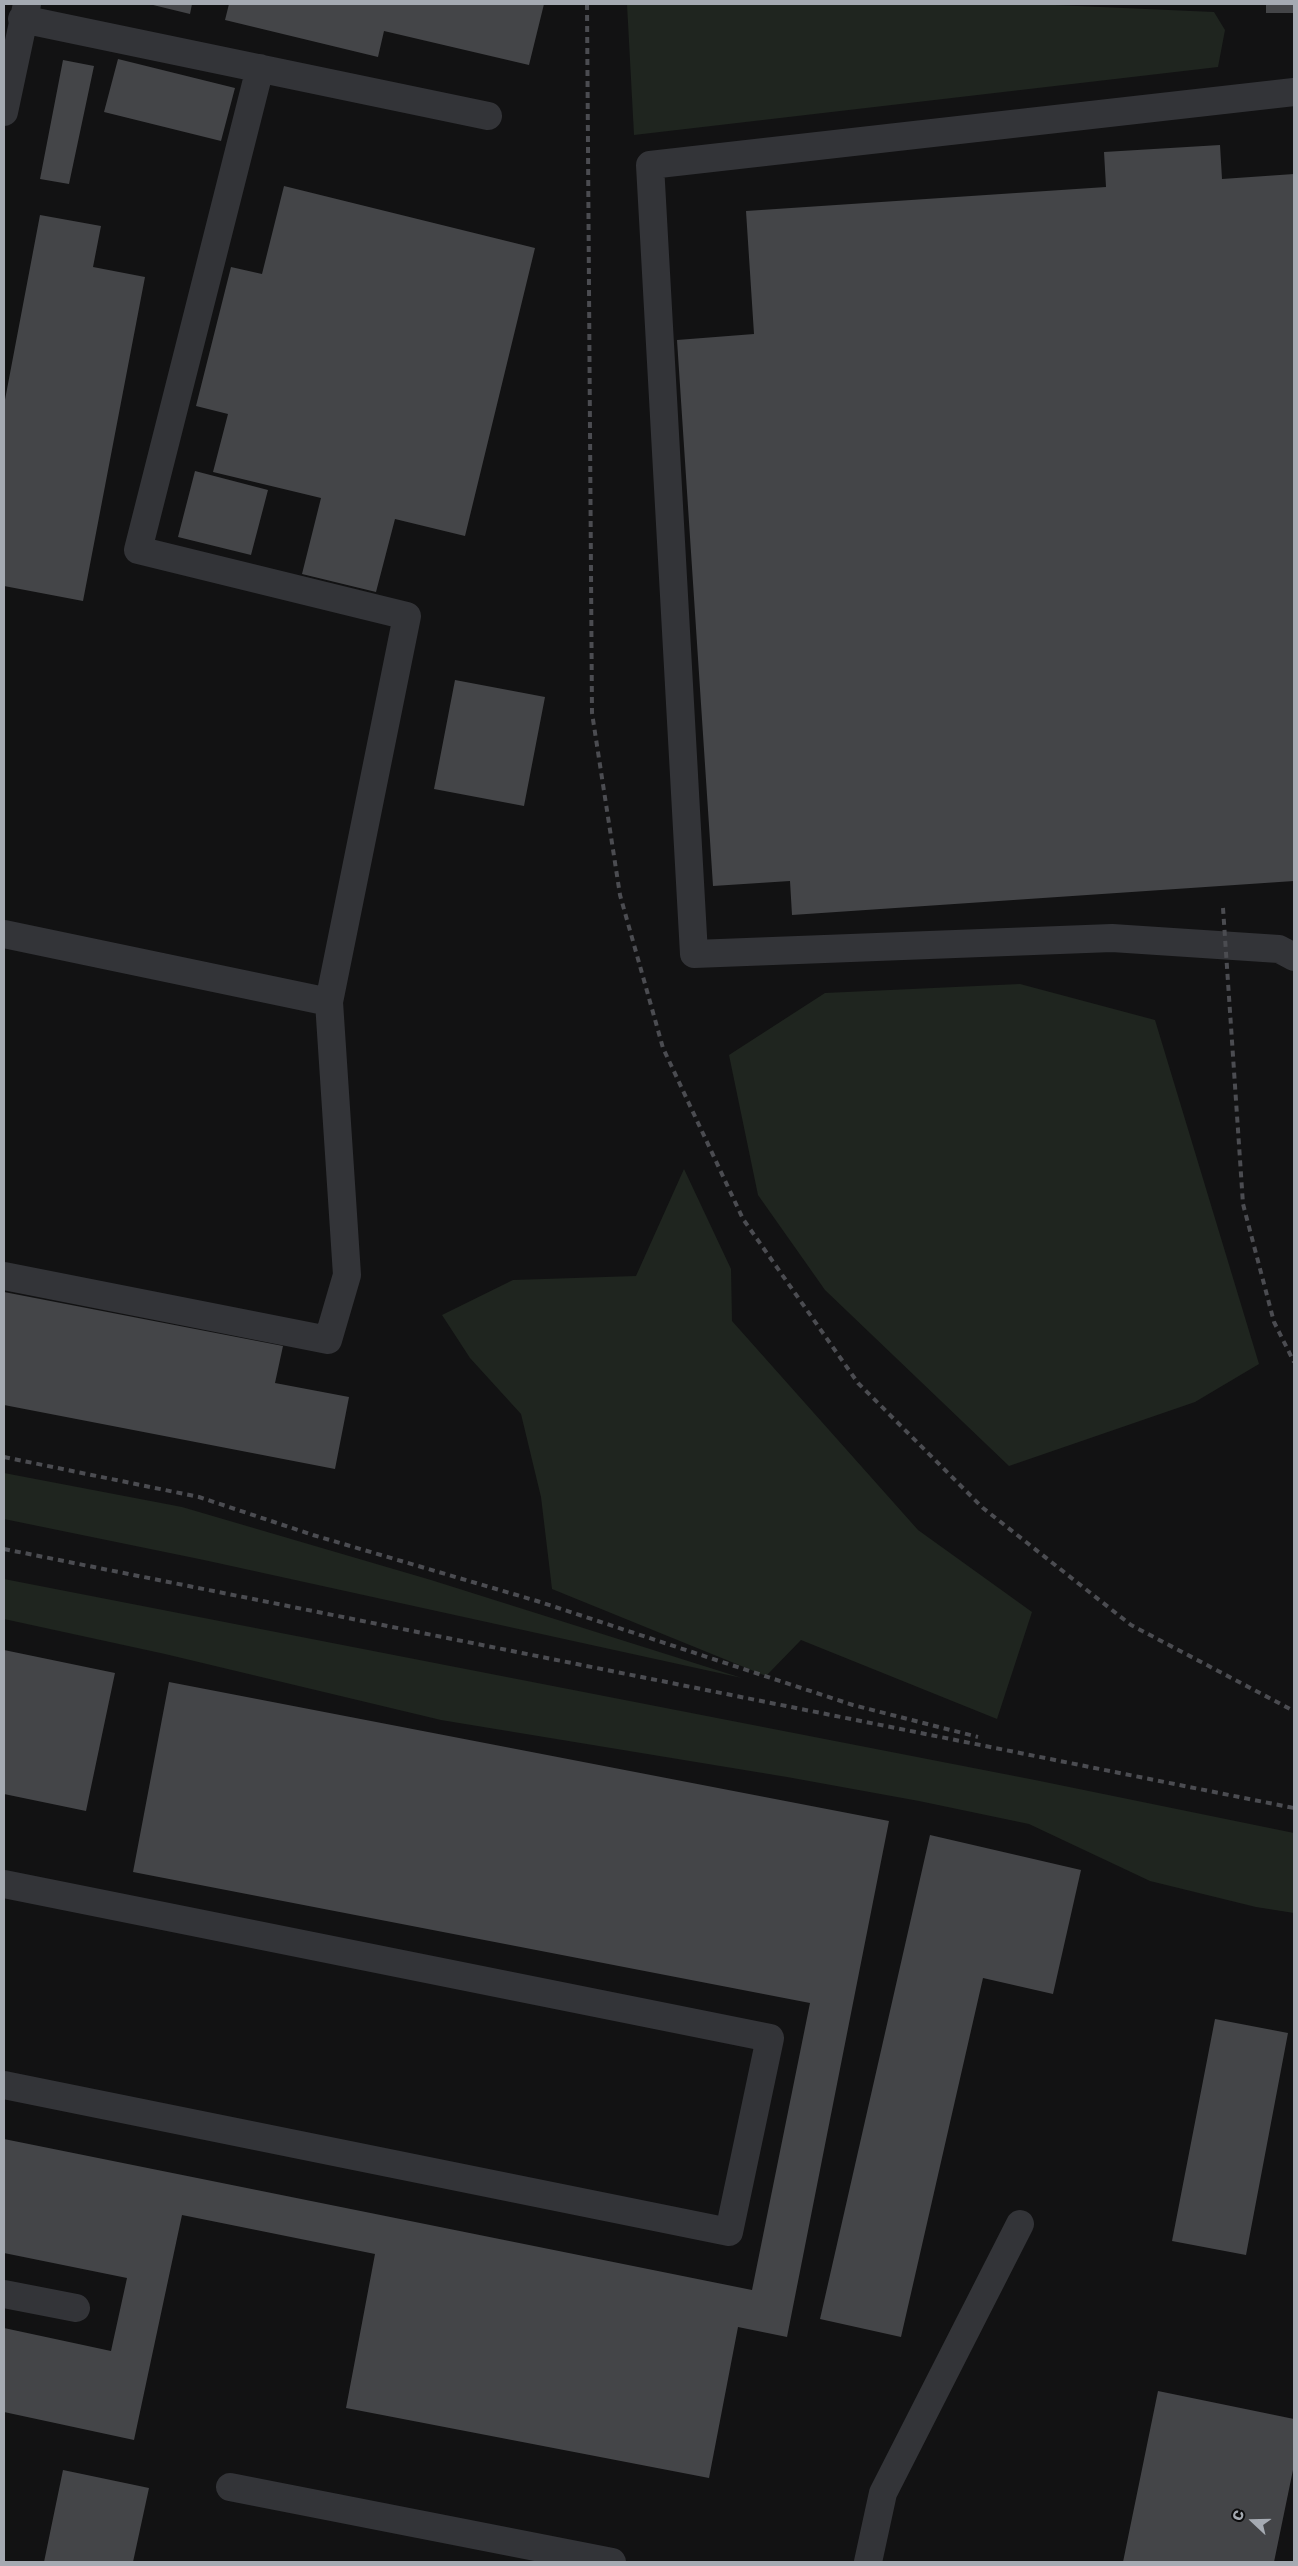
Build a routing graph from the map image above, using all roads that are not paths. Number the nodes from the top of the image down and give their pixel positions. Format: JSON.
{"nodes":[{"id":1,"x":25,"y":11,"type":"edge"},
{"id":2,"x":260,"y":68,"type":"junction"},
{"id":3,"x":1294,"y":92,"type":"edge"},
{"id":4,"x":4,"y":112,"type":"edge"},
{"id":5,"x":488,"y":116,"type":"dead end"},
{"id":6,"x":4,"y":934,"type":"edge"},
{"id":7,"x":1294,"y":957,"type":"edge"},
{"id":8,"x":329,"y":1002,"type":"junction"},
{"id":9,"x":4,"y":1276,"type":"edge"},
{"id":10,"x":4,"y":1884,"type":"edge"},
{"id":11,"x":4,"y":2085,"type":"edge"},
{"id":12,"x":1020,"y":2224,"type":"dead end"},
{"id":13,"x":4,"y":2294,"type":"edge"},
{"id":14,"x":76,"y":2308,"type":"dead end"},
{"id":15,"x":230,"y":2487,"type":"dead end"},
{"id":16,"x":612,"y":2562,"type":"edge"},
{"id":17,"x":868,"y":2562,"type":"edge"}],
"edges":[{"from":1,"to":2,"type":"lane"},
{"from":1,"to":4,"type":"lane"},
{"from":2,"to":5,"type":"lane"},
{"from":2,"to":8,"type":"lane"},
{"from":3,"to":7,"type":"lane"},
{"from":6,"to":8,"type":"lane"},
{"from":8,"to":9,"type":"lane"},
{"from":10,"to":11,"type":"lane"},
{"from":12,"to":17,"type":"lane"},
{"from":13,"to":14,"type":"lane"},
{"from":15,"to":16,"type":"lane"}]}
